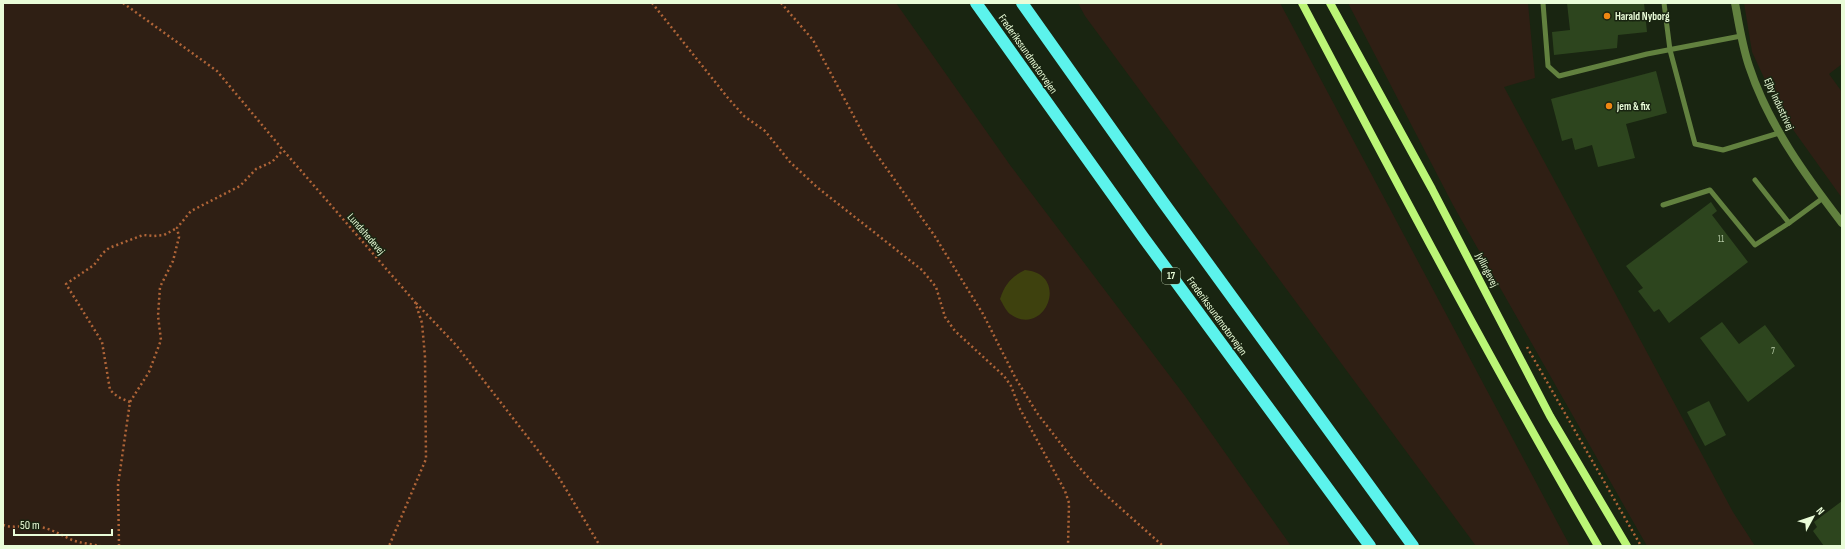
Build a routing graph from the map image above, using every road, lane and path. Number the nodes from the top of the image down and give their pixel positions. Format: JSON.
{"nodes":[{"id":1,"x":123,"y":3,"type":"edge"},
{"id":2,"x":652,"y":3,"type":"edge"},
{"id":3,"x":781,"y":3,"type":"edge"},
{"id":4,"x":976,"y":3,"type":"edge"},
{"id":5,"x":1022,"y":3,"type":"edge"},
{"id":6,"x":1302,"y":3,"type":"edge"},
{"id":7,"x":1330,"y":3,"type":"edge"},
{"id":8,"x":1542,"y":3,"type":"edge"},
{"id":9,"x":1664,"y":3,"type":"edge"},
{"id":10,"x":1735,"y":3,"type":"edge"},
{"id":11,"x":1741,"y":36,"type":"junction"},
{"id":12,"x":1670,"y":50,"type":"junction"},
{"id":13,"x":1779,"y":133,"type":"junction"},
{"id":14,"x":283,"y":150,"type":"junction"},
{"id":15,"x":1755,"y":180,"type":"dead end"},
{"id":16,"x":1822,"y":198,"type":"junction"},
{"id":17,"x":1663,"y":205,"type":"dead end"},
{"id":18,"x":1789,"y":223,"type":"junction"},
{"id":19,"x":1842,"y":223,"type":"edge"},
{"id":20,"x":177,"y":228,"type":"junction"},
{"id":21,"x":415,"y":302,"type":"junction"},
{"id":22,"x":130,"y":402,"type":"junction"},
{"id":23,"x":3,"y":525,"type":"edge"},
{"id":24,"x":100,"y":546,"type":"edge"},
{"id":25,"x":119,"y":546,"type":"edge"},
{"id":26,"x":389,"y":546,"type":"edge"},
{"id":27,"x":600,"y":546,"type":"edge"},
{"id":28,"x":1068,"y":546,"type":"edge"},
{"id":29,"x":1163,"y":546,"type":"edge"},
{"id":30,"x":1370,"y":546,"type":"edge"},
{"id":31,"x":1413,"y":546,"type":"edge"},
{"id":32,"x":1598,"y":546,"type":"edge"},
{"id":33,"x":1628,"y":546,"type":"edge"}],
"edges":[{"from":1,"to":14,"type":"path","name":"Lundshedevej"},
{"from":2,"to":28,"type":"path"},
{"from":3,"to":29,"type":"path"},
{"from":4,"to":30,"type":"highway","name":"Frederikssundmotorvejen","number":"17"},
{"from":5,"to":31,"type":"highway"},
{"from":6,"to":32,"type":"street"},
{"from":7,"to":33,"type":"street","name":"Jyllingevej"},
{"from":8,"to":12,"type":"lane"},
{"from":9,"to":12,"type":"lane"},
{"from":10,"to":11,"type":"street","name":"Ejby Industrivej"},
{"from":11,"to":12,"type":"lane"},
{"from":11,"to":13,"type":"street","name":"Ejby Industrivej"},
{"from":12,"to":13,"type":"lane"},
{"from":13,"to":16,"type":"street","name":"Ejby Industrivej"},
{"from":14,"to":20,"type":"path"},
{"from":14,"to":21,"type":"path","name":"Lundshedevej"},
{"from":15,"to":18,"type":"lane"},
{"from":16,"to":18,"type":"lane"},
{"from":16,"to":19,"type":"street","name":"Ejby Industrivej"},
{"from":17,"to":18,"type":"lane"},
{"from":20,"to":22,"type":"path"},
{"from":20,"to":22,"type":"path"},
{"from":21,"to":26,"type":"path","name":"Lundshedevej"},
{"from":21,"to":27,"type":"path"},
{"from":22,"to":25,"type":"path"},
{"from":23,"to":24,"type":"path"}]}
